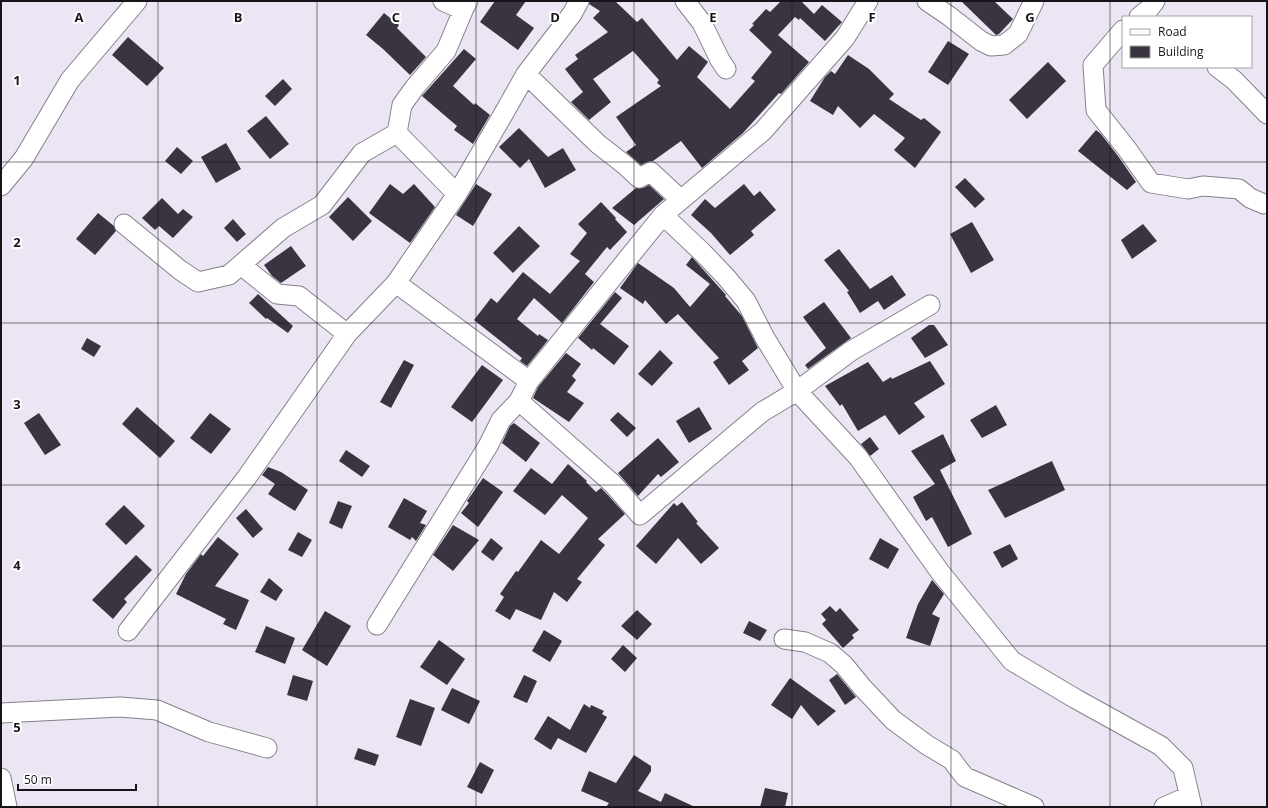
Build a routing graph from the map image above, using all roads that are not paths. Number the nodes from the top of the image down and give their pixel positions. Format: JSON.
{"nodes":[{"id":1,"x":137,"y":1,"type":"edge"},
{"id":2,"x":443,"y":1,"type":"edge"},
{"id":3,"x":578,"y":1,"type":"edge"},
{"id":4,"x":685,"y":1,"type":"edge"},
{"id":5,"x":868,"y":1,"type":"edge"},
{"id":6,"x":927,"y":1,"type":"edge"},
{"id":7,"x":1034,"y":1,"type":"edge"},
{"id":8,"x":466,"y":4,"type":"edge"},
{"id":9,"x":1122,"y":31,"type":"edge"},
{"id":10,"x":1218,"y":68,"type":"edge"},
{"id":11,"x":726,"y":69,"type":"dead end"},
{"id":12,"x":526,"y":74,"type":"junction"},
{"id":13,"x":1267,"y":114,"type":"edge"},
{"id":14,"x":396,"y":133,"type":"junction"},
{"id":15,"x":1,"y":186,"type":"edge"},
{"id":16,"x":457,"y":194,"type":"junction"},
{"id":17,"x":681,"y":200,"type":"junction"},
{"id":18,"x":1264,"y":204,"type":"dead end"},
{"id":19,"x":663,"y":216,"type":"junction"},
{"id":20,"x":124,"y":224,"type":"dead end"},
{"id":21,"x":241,"y":265,"type":"junction"},
{"id":22,"x":396,"y":283,"type":"junction"},
{"id":23,"x":930,"y":305,"type":"dead end"},
{"id":24,"x":347,"y":334,"type":"junction"},
{"id":25,"x":529,"y":381,"type":"junction"},
{"id":26,"x":797,"y":391,"type":"junction"},
{"id":27,"x":519,"y":401,"type":"junction"},
{"id":28,"x":377,"y":625,"type":"dead end"},
{"id":29,"x":128,"y":631,"type":"dead end"},
{"id":30,"x":784,"y":640,"type":"dead end"},
{"id":31,"x":1,"y":713,"type":"edge"},
{"id":32,"x":267,"y":748,"type":"dead end"},
{"id":33,"x":1,"y":778,"type":"edge"},
{"id":34,"x":1191,"y":802,"type":"edge"},
{"id":35,"x":7,"y":807,"type":"edge"},
{"id":36,"x":1034,"y":807,"type":"edge"},
{"id":37,"x":1164,"y":807,"type":"edge"}],
"edges":[{"from":1,"to":15,"type":"street"},
{"from":2,"to":8,"type":"street"},
{"from":3,"to":12,"type":"street"},
{"from":4,"to":11,"type":"street"},
{"from":5,"to":17,"type":"street"},
{"from":6,"to":7,"type":"street"},
{"from":8,"to":14,"type":"street"},
{"from":9,"to":18,"type":"street"},
{"from":10,"to":13,"type":"street"},
{"from":12,"to":16,"type":"street"},
{"from":12,"to":17,"type":"street"},
{"from":14,"to":16,"type":"street"},
{"from":14,"to":21,"type":"street"},
{"from":16,"to":22,"type":"street"},
{"from":17,"to":19,"type":"street"},
{"from":19,"to":25,"type":"street"},
{"from":19,"to":26,"type":"street"},
{"from":20,"to":21,"type":"street"},
{"from":21,"to":24,"type":"street"},
{"from":22,"to":24,"type":"street"},
{"from":22,"to":25,"type":"street"},
{"from":23,"to":26,"type":"street"},
{"from":24,"to":29,"type":"street"},
{"from":25,"to":27,"type":"street"},
{"from":26,"to":27,"type":"street"},
{"from":26,"to":34,"type":"street"},
{"from":27,"to":28,"type":"street"},
{"from":30,"to":36,"type":"street"},
{"from":31,"to":32,"type":"street"},
{"from":33,"to":35,"type":"street"},
{"from":34,"to":37,"type":"street"}]}
